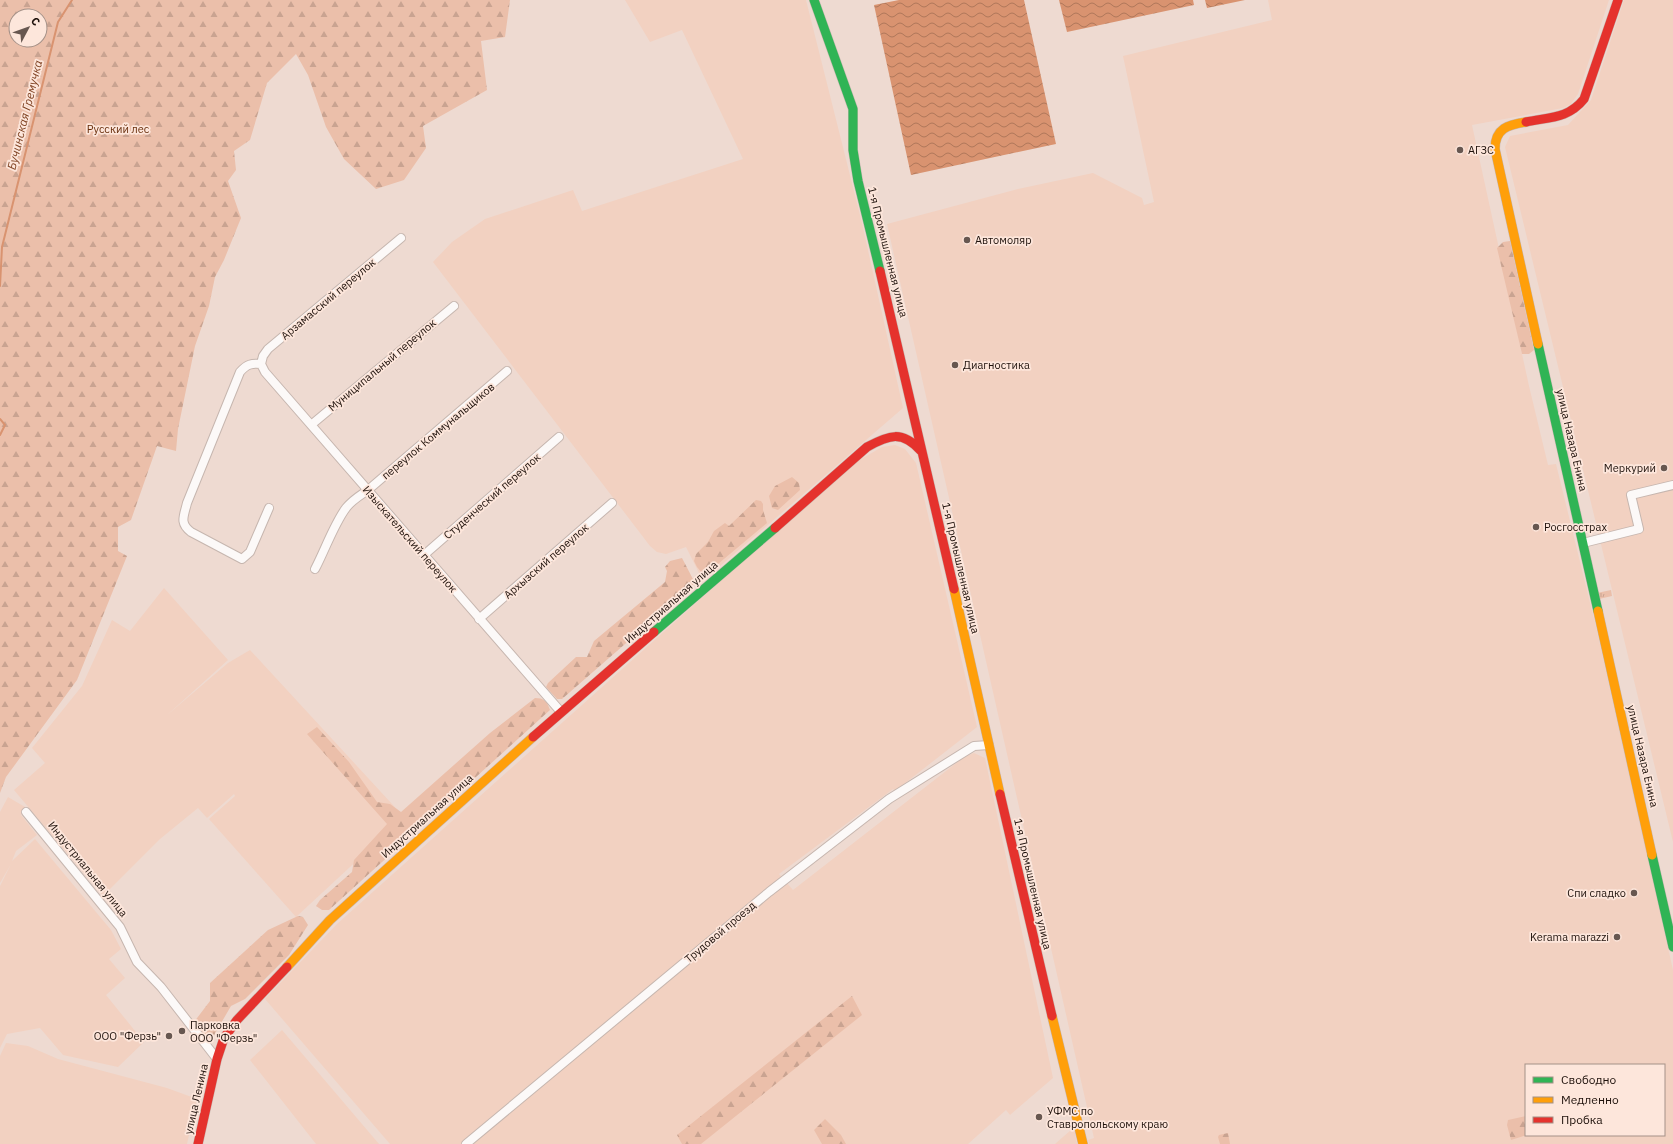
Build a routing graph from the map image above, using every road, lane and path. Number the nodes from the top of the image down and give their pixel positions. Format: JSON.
{"nodes":[{"id":1,"x":814,"y":0,"type":"edge"},
{"id":2,"x":1618,"y":0,"type":"edge"},
{"id":3,"x":401,"y":238,"type":"dead end"},
{"id":4,"x":454,"y":306,"type":"dead end"},
{"id":5,"x":262,"y":364,"type":"junction"},
{"id":6,"x":507,"y":371,"type":"dead end"},
{"id":7,"x":311,"y":425,"type":"junction"},
{"id":8,"x":560,"y":437,"type":"dead end"},
{"id":9,"x":921,"y":451,"type":"junction"},
{"id":10,"x":1673,"y":485,"type":"edge"},
{"id":11,"x":368,"y":490,"type":"junction"},
{"id":12,"x":612,"y":503,"type":"dead end"},
{"id":13,"x":269,"y":508,"type":"dead end"},
{"id":14,"x":1583,"y":543,"type":"junction"},
{"id":15,"x":424,"y":555,"type":"junction"},
{"id":16,"x":315,"y":569,"type":"dead end"},
{"id":17,"x":479,"y":619,"type":"junction"},
{"id":18,"x":561,"y":712,"type":"junction"},
{"id":19,"x":989,"y":745,"type":"junction"},
{"id":20,"x":26,"y":812,"type":"dead end"},
{"id":21,"x":1673,"y":947,"type":"edge"},
{"id":22,"x":217,"y":1059,"type":"junction"},
{"id":23,"x":198,"y":1144,"type":"edge"},
{"id":24,"x":466,"y":1144,"type":"edge"},
{"id":25,"x":1083,"y":1144,"type":"edge"}],
"edges":[{"from":1,"to":9,"type":"street","name":"1-я Промышленная улица"},
{"from":2,"to":14,"type":"street","name":"улица Назара Енина"},
{"from":3,"to":5,"type":"street","name":"Арзамасский переулок"},
{"from":4,"to":7,"type":"street","name":"Муниципальный переулок"},
{"from":5,"to":7,"type":"street","name":"Изыскательский переулок"},
{"from":5,"to":13,"type":"street"},
{"from":6,"to":11,"type":"street","name":"переулок Коммунальщиков"},
{"from":7,"to":11,"type":"street","name":"Изыскательский переулок"},
{"from":8,"to":15,"type":"street","name":"Студенческий переулок"},
{"from":9,"to":18,"type":"street","name":"Индустриальная улица"},
{"from":9,"to":19,"type":"street","name":"1-я Промышленная улица"},
{"from":10,"to":14,"type":"street"},
{"from":11,"to":15,"type":"street","name":"Изыскательский переулок"},
{"from":11,"to":16,"type":"street","name":"переулок Коммунальщиков"},
{"from":12,"to":17,"type":"street","name":"Архызский переулок"},
{"from":14,"to":21,"type":"street","name":"улица Назара Енина"},
{"from":15,"to":17,"type":"street","name":"Изыскательский переулок"},
{"from":17,"to":18,"type":"street","name":"Изыскательский переулок"},
{"from":18,"to":22,"type":"street","name":"Индустриальная улица"},
{"from":19,"to":24,"type":"street","name":"Трудовой проезд"},
{"from":19,"to":25,"type":"street","name":"1-я Промышленная улица"},
{"from":20,"to":22,"type":"street","name":"Индустриальная улица"},
{"from":22,"to":23,"type":"street","name":"улица Ленина"}]}
